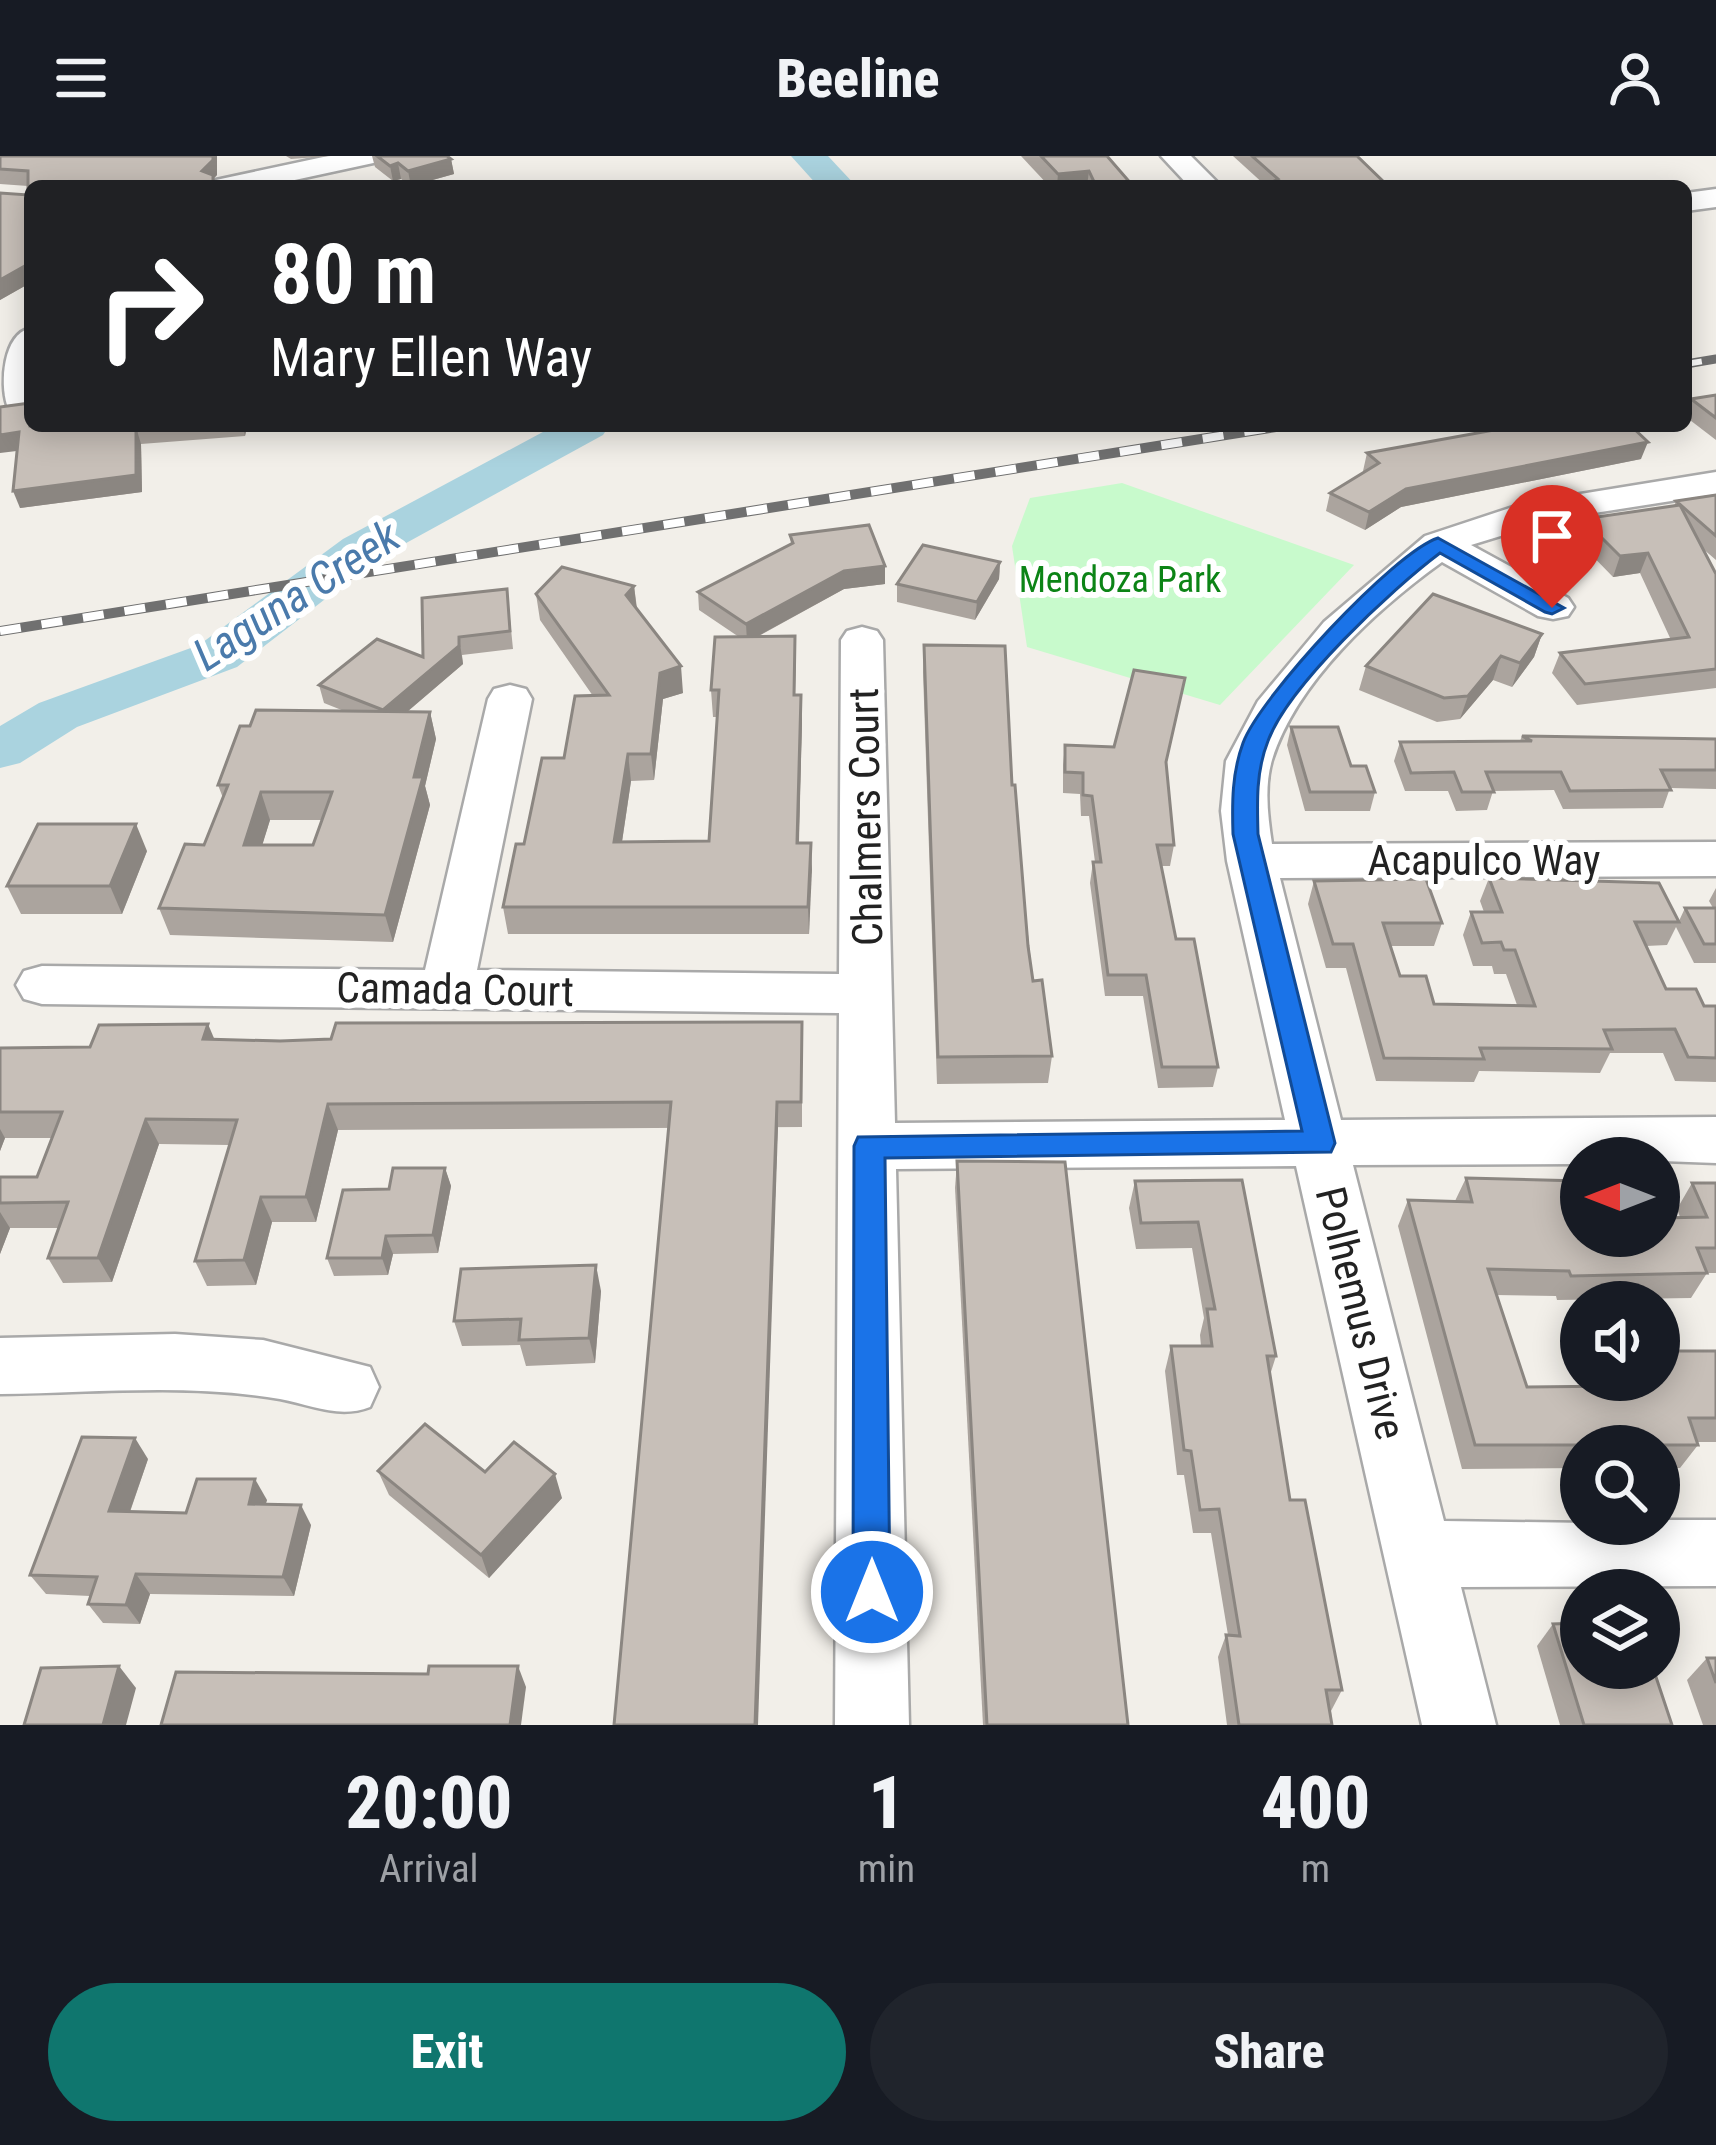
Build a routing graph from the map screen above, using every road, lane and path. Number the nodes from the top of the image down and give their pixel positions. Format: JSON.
{"nodes":[{"id":1,"x":368,"y":156,"type":"edge"},
{"id":2,"x":1175,"y":156,"type":"edge"},
{"id":3,"x":262,"y":180,"type":"edge"},
{"id":4,"x":1200,"y":180,"type":"edge"},
{"id":5,"x":24,"y":354,"type":"edge"},
{"id":6,"x":16,"y":399,"type":"edge"},
{"id":7,"x":1716,"y":483,"type":"edge"},
{"id":8,"x":1438,"y":544,"type":"junction"},
{"id":9,"x":1552,"y":608,"type":"dead end"},
{"id":10,"x":862,"y":640,"type":"dead end"},
{"id":11,"x":510,"y":699,"type":"dead end"},
{"id":12,"x":1716,"y":859,"type":"edge"},
{"id":13,"x":1251,"y":861,"type":"junction"},
{"id":14,"x":42,"y":985,"type":"dead end"},
{"id":15,"x":447,"y":989,"type":"junction"},
{"id":16,"x":867,"y":994,"type":"junction"},
{"id":17,"x":1716,"y":1140,"type":"edge"},
{"id":18,"x":1320,"y":1143,"type":"junction"},
{"id":19,"x":869,"y":1146,"type":"junction"},
{"id":20,"x":0,"y":1366,"type":"edge"},
{"id":21,"x":347,"y":1388,"type":"dead end"},
{"id":22,"x":1716,"y":1552,"type":"edge"},
{"id":23,"x":1420,"y":1554,"type":"junction"},
{"id":24,"x":872,"y":1725,"type":"edge"},
{"id":25,"x":1459,"y":1725,"type":"edge"}],
"edges":[{"from":1,"to":3,"type":"street"},
{"from":2,"to":4,"type":"street"},
{"from":5,"to":6,"type":"street"},
{"from":7,"to":8,"type":"street","name":"Polhemus Drive"},
{"from":8,"to":9,"type":"street"},
{"from":8,"to":13,"type":"street","name":"Polhemus Drive"},
{"from":10,"to":16,"type":"street","name":"Chalmers Court"},
{"from":11,"to":15,"type":"street"},
{"from":12,"to":13,"type":"street","name":"Acapulco Way"},
{"from":13,"to":18,"type":"street","name":"Polhemus Drive"},
{"from":14,"to":15,"type":"street","name":"Camada Court"},
{"from":15,"to":16,"type":"street","name":"Camada Court"},
{"from":16,"to":19,"type":"street","name":"Chalmers Court"},
{"from":17,"to":18,"type":"street"},
{"from":18,"to":19,"type":"street"},
{"from":18,"to":23,"type":"street","name":"Polhemus Drive"},
{"from":19,"to":24,"type":"street","name":"Chalmers Court"},
{"from":20,"to":21,"type":"street"},
{"from":22,"to":23,"type":"street"},
{"from":23,"to":25,"type":"street","name":"Polhemus Drive"}]}
